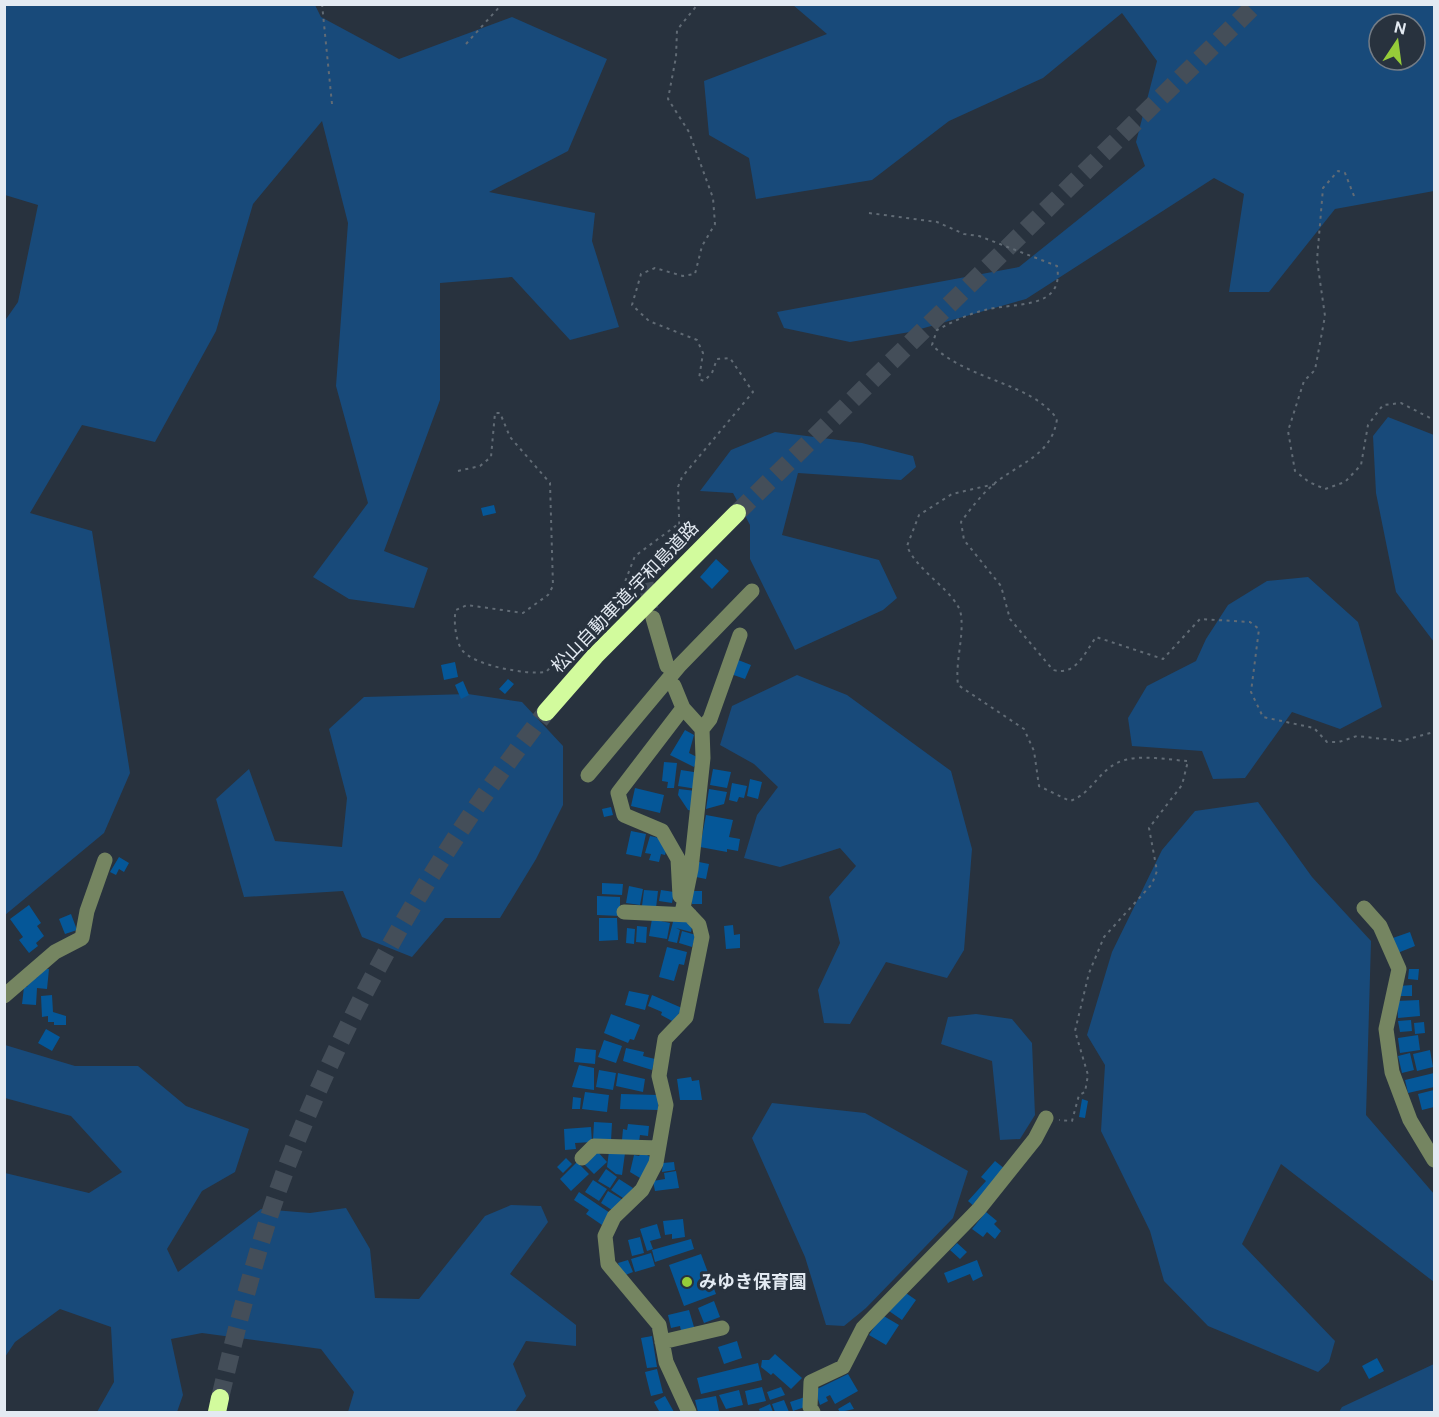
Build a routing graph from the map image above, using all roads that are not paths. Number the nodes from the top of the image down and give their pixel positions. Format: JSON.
{"nodes":[{"id":1,"x":737,"y":513,"type":"tunnel mouth"},
{"id":2,"x":752,"y":591,"type":"dead end"},
{"id":3,"x":653,"y":618,"type":"tunnel mouth"},
{"id":4,"x":740,"y":635,"type":"dead end"},
{"id":5,"x":667,"y":666,"type":"dead end"},
{"id":6,"x":674,"y":686,"type":"dead end"},
{"id":7,"x":683,"y":708,"type":"junction"},
{"id":8,"x":546,"y":712,"type":"tunnel mouth"},
{"id":9,"x":702,"y":729,"type":"junction"},
{"id":10,"x":588,"y":775,"type":"dead end"},
{"id":11,"x":105,"y":860,"type":"dead end"},
{"id":12,"x":1364,"y":908,"type":"dead end"},
{"id":13,"x":624,"y":912,"type":"dead end"},
{"id":14,"x":687,"y":912,"type":"junction"},
{"id":15,"x":4,"y":996,"type":"edge"},
{"id":16,"x":1046,"y":1118,"type":"road end"},
{"id":17,"x":658,"y":1148,"type":"junction"},
{"id":18,"x":582,"y":1158,"type":"dead end"},
{"id":19,"x":1434,"y":1160,"type":"edge"},
{"id":20,"x":723,"y":1328,"type":"dead end"},
{"id":21,"x":662,"y":1342,"type":"junction"},
{"id":22,"x":688,"y":1413,"type":"edge"},
{"id":23,"x":813,"y":1413,"type":"edge"}],
"edges":[{"from":1,"to":8,"type":"highway","name":"松山自動車道;宇和島道路"},
{"from":2,"to":10,"type":"street"},
{"from":3,"to":5,"type":"street"},
{"from":4,"to":9,"type":"street"},
{"from":6,"to":7,"type":"street"},
{"from":7,"to":9,"type":"street"},
{"from":7,"to":14,"type":"street"},
{"from":9,"to":14,"type":"street"},
{"from":11,"to":15,"type":"street"},
{"from":12,"to":19,"type":"street"},
{"from":13,"to":14,"type":"street"},
{"from":14,"to":17,"type":"street"},
{"from":16,"to":23,"type":"street"},
{"from":17,"to":18,"type":"street"},
{"from":17,"to":21,"type":"street"},
{"from":20,"to":21,"type":"street"},
{"from":21,"to":22,"type":"street"}]}
